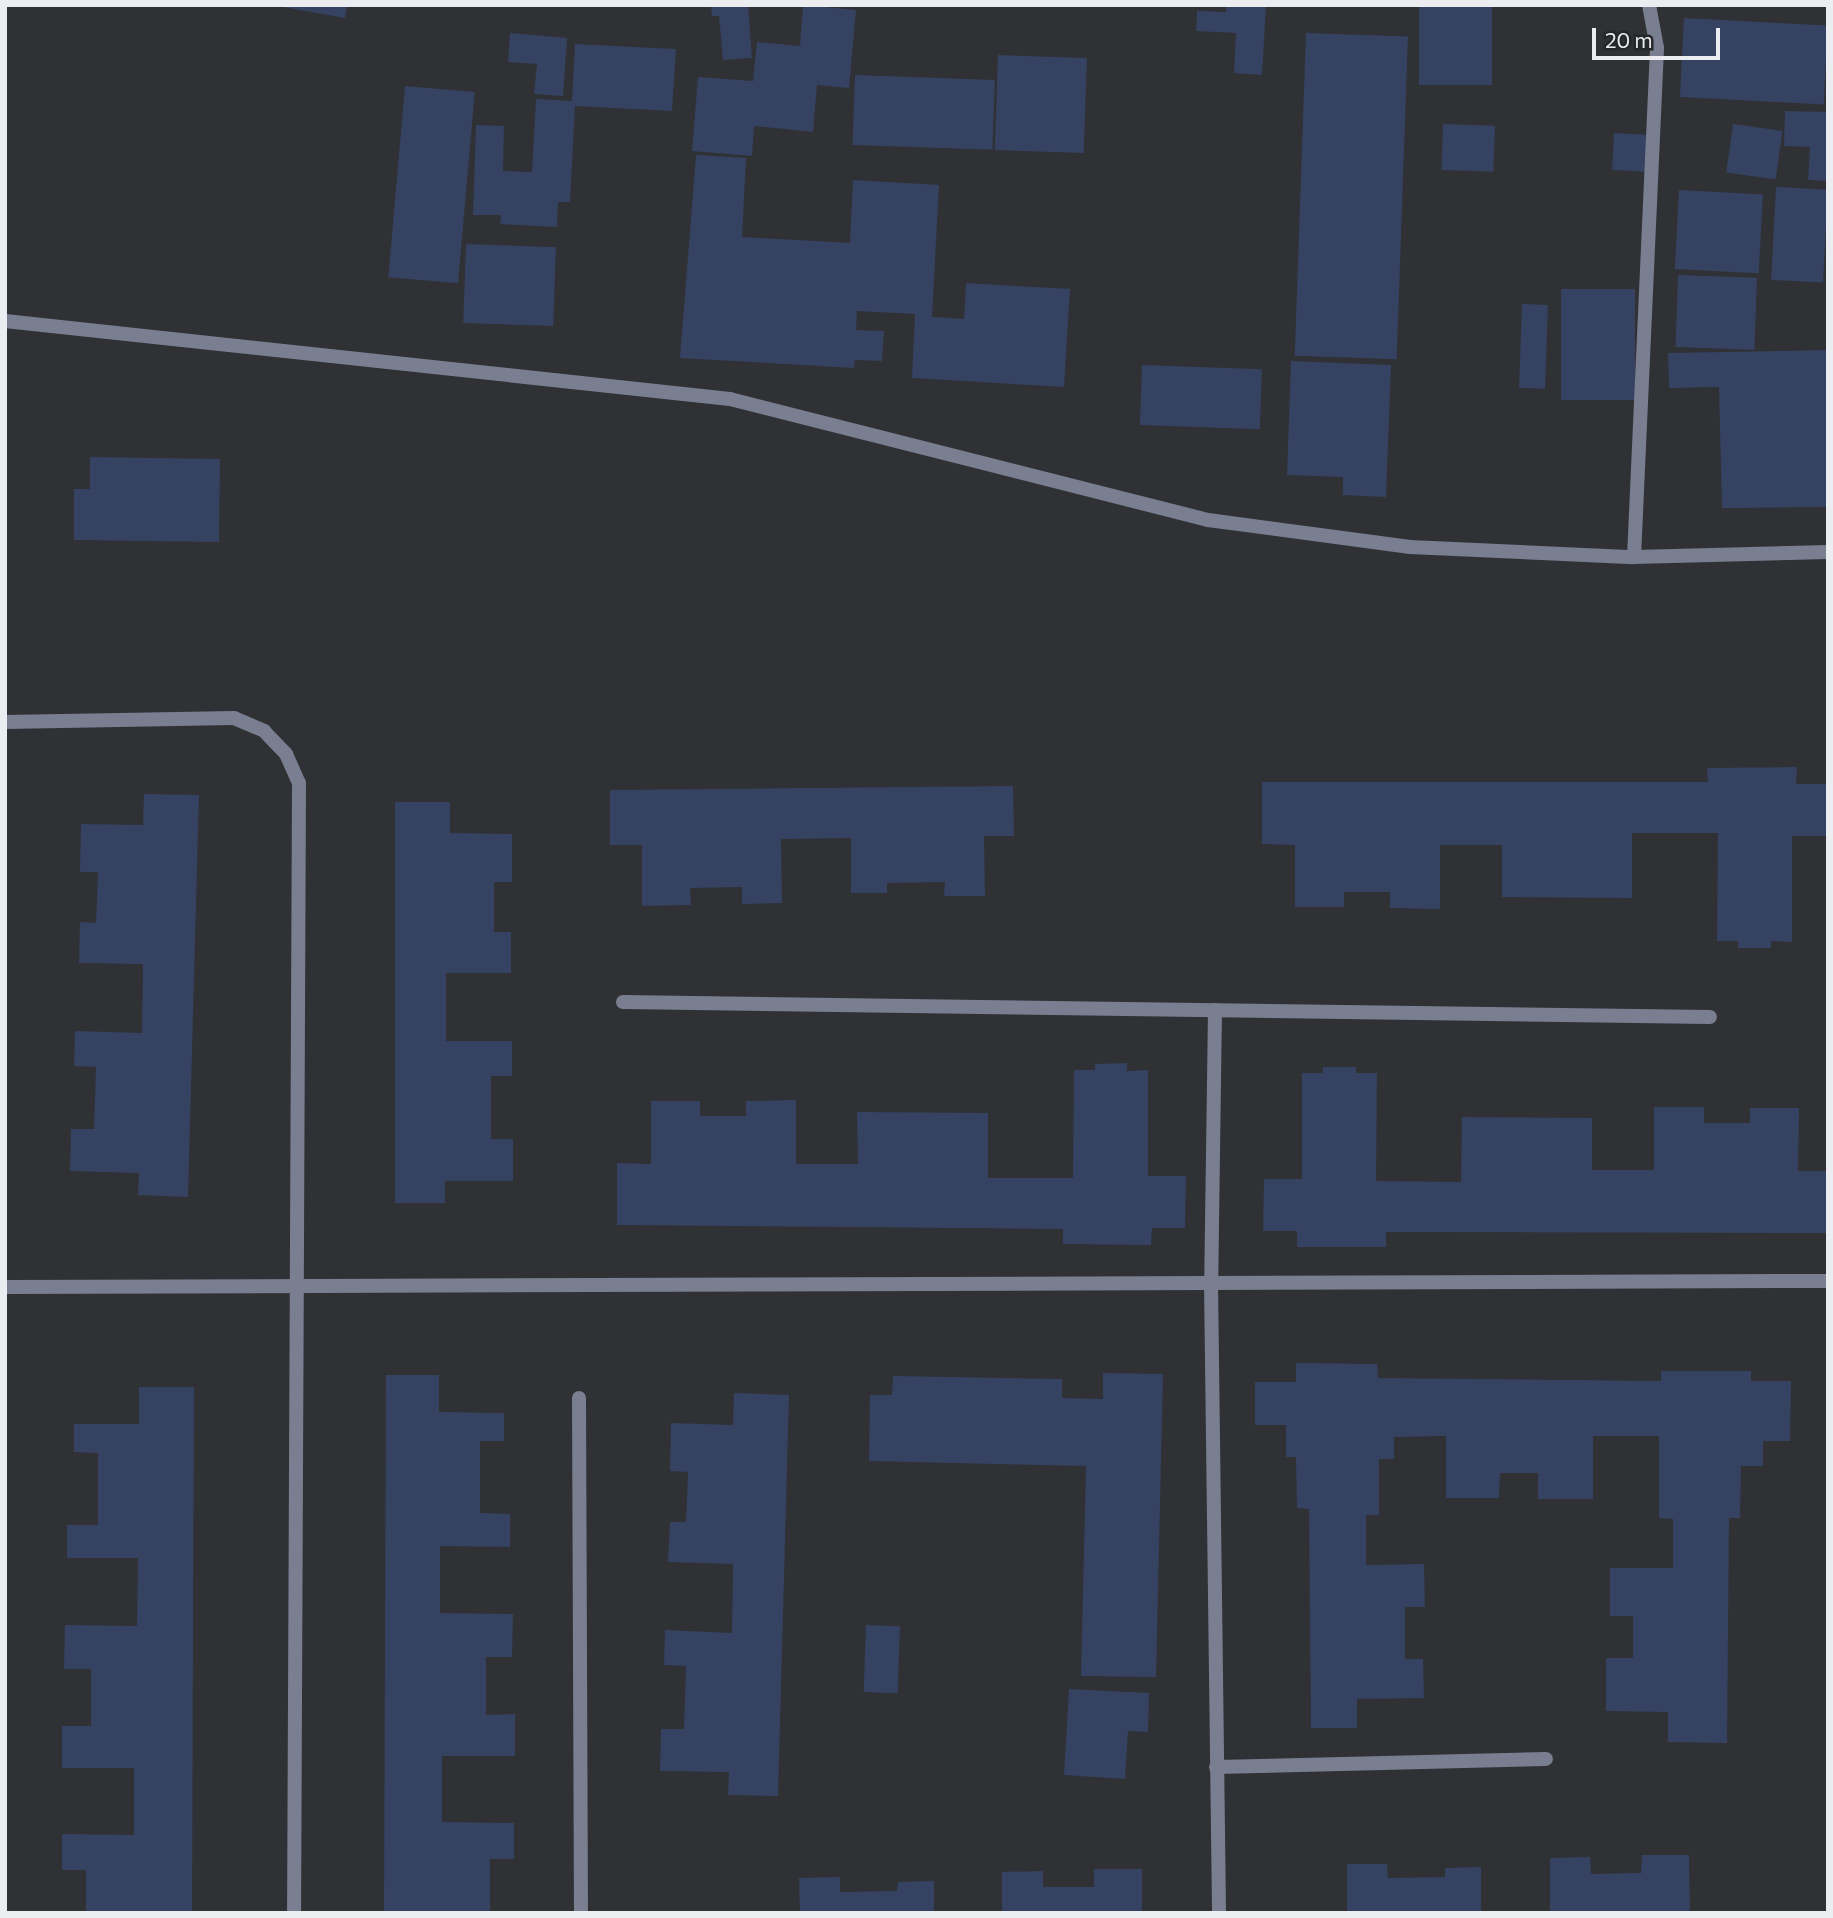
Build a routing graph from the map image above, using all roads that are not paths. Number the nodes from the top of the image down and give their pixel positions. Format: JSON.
{"nodes":[{"id":1,"x":1649,"y":5,"type":"edge"},
{"id":2,"x":5,"y":321,"type":"edge"},
{"id":3,"x":1828,"y":552,"type":"edge"},
{"id":4,"x":1634,"y":557,"type":"junction"},
{"id":5,"x":5,"y":722,"type":"edge"},
{"id":6,"x":623,"y":1002,"type":"dead end"},
{"id":7,"x":1215,"y":1010,"type":"junction"},
{"id":8,"x":1710,"y":1017,"type":"dead end"},
{"id":9,"x":1828,"y":1280,"type":"edge"},
{"id":10,"x":1211,"y":1282,"type":"junction"},
{"id":11,"x":5,"y":1287,"type":"edge"},
{"id":12,"x":294,"y":1288,"type":"junction"},
{"id":13,"x":579,"y":1398,"type":"dead end"},
{"id":14,"x":1546,"y":1759,"type":"dead end"},
{"id":15,"x":1216,"y":1767,"type":"junction"},
{"id":16,"x":295,"y":1913,"type":"edge"},
{"id":17,"x":581,"y":1913,"type":"edge"},
{"id":18,"x":1219,"y":1913,"type":"edge"}],
"edges":[{"from":1,"to":4,"type":"street"},
{"from":2,"to":4,"type":"street"},
{"from":3,"to":4,"type":"street"},
{"from":5,"to":12,"type":"street"},
{"from":6,"to":7,"type":"street"},
{"from":7,"to":8,"type":"street"},
{"from":7,"to":10,"type":"street"},
{"from":9,"to":10,"type":"street"},
{"from":10,"to":12,"type":"street"},
{"from":10,"to":15,"type":"street"},
{"from":11,"to":12,"type":"street"},
{"from":12,"to":16,"type":"street"},
{"from":13,"to":17,"type":"street"},
{"from":14,"to":15,"type":"street"},
{"from":15,"to":18,"type":"street"}]}
